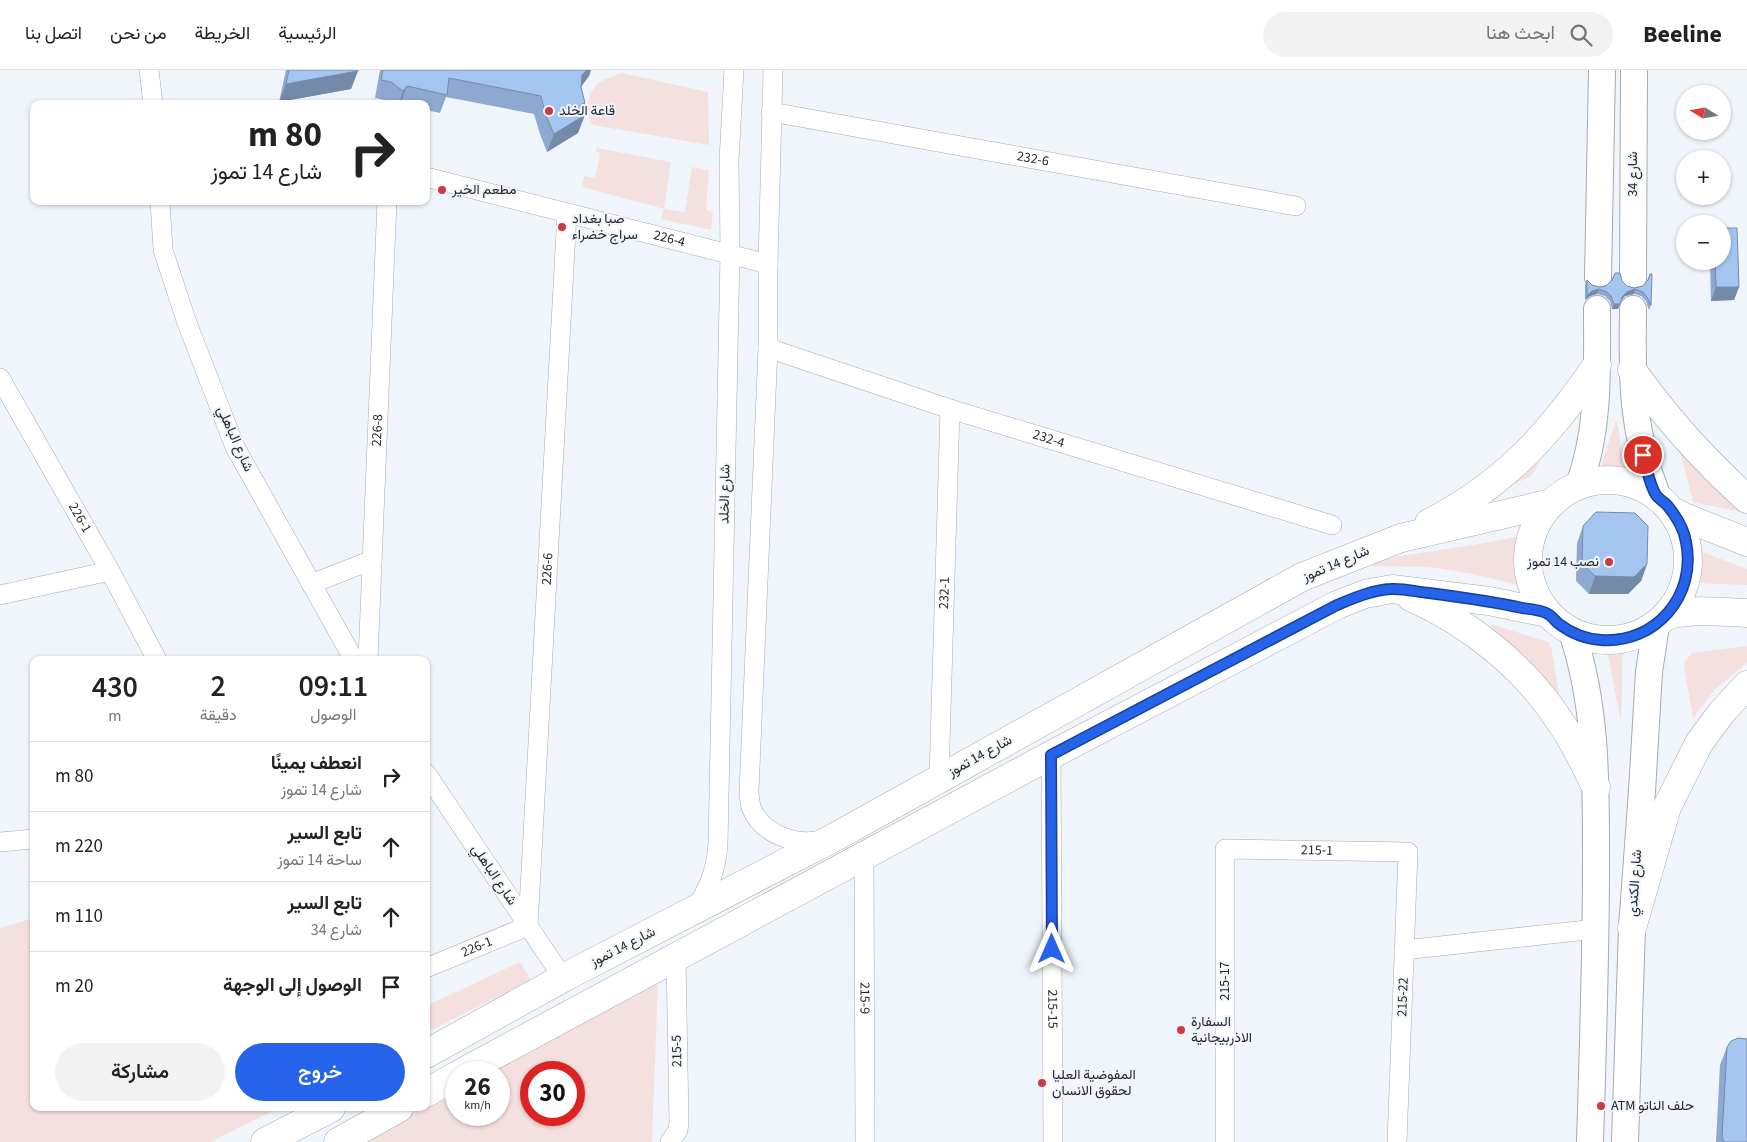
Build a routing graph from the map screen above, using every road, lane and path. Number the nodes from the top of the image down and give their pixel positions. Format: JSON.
{"nodes":[{"id":1,"x":149,"y":70,"type":"edge"},
{"id":2,"x":734,"y":70,"type":"edge"},
{"id":3,"x":773,"y":70,"type":"edge"},
{"id":4,"x":1602,"y":70,"type":"edge"},
{"id":5,"x":1634,"y":70,"type":"edge"},
{"id":6,"x":153,"y":100,"type":"edge"},
{"id":7,"x":771,"y":112,"type":"junction"},
{"id":8,"x":430,"y":178,"type":"edge"},
{"id":9,"x":160,"y":205,"type":"edge"},
{"id":10,"x":387,"y":205,"type":"edge"},
{"id":11,"x":1296,"y":206,"type":"dead end"},
{"id":12,"x":567,"y":213,"type":"junction"},
{"id":13,"x":730,"y":254,"type":"junction"},
{"id":14,"x":768,"y":264,"type":"junction"},
{"id":15,"x":1598,"y":277,"type":"dead end"},
{"id":16,"x":1633,"y":278,"type":"dead end"},
{"id":17,"x":1598,"y":309,"type":"dead end"},
{"id":18,"x":1633,"y":309,"type":"dead end"},
{"id":19,"x":768,"y":348,"type":"junction"},
{"id":20,"x":1597,"y":365,"type":"junction"},
{"id":21,"x":1632,"y":370,"type":"junction"},
{"id":22,"x":0,"y":378,"type":"edge"},
{"id":23,"x":950,"y":409,"type":"junction"},
{"id":24,"x":1579,"y":485,"type":"junction"},
{"id":25,"x":1747,"y":499,"type":"edge"},
{"id":26,"x":1552,"y":503,"type":"junction"},
{"id":27,"x":1664,"y":503,"type":"junction"},
{"id":28,"x":1332,"y":525,"type":"dead end"},
{"id":29,"x":1401,"y":538,"type":"junction"},
{"id":30,"x":1747,"y":542,"type":"edge"},
{"id":31,"x":372,"y":560,"type":"junction"},
{"id":32,"x":110,"y":571,"type":"junction"},
{"id":33,"x":311,"y":584,"type":"junction"},
{"id":34,"x":1392,"y":589,"type":"junction"},
{"id":35,"x":0,"y":595,"type":"edge"},
{"id":36,"x":1547,"y":613,"type":"junction"},
{"id":37,"x":1747,"y":613,"type":"edge"},
{"id":38,"x":1661,"y":621,"type":"junction"},
{"id":39,"x":1572,"y":632,"type":"junction"},
{"id":40,"x":155,"y":656,"type":"edge"},
{"id":41,"x":352,"y":656,"type":"edge"},
{"id":42,"x":368,"y":656,"type":"edge"},
{"id":43,"x":1747,"y":685,"type":"edge"},
{"id":44,"x":1051,"y":755,"type":"junction"},
{"id":45,"x":939,"y":778,"type":"junction"},
{"id":46,"x":430,"y":779,"type":"edge"},
{"id":47,"x":1596,"y":787,"type":"junction"},
{"id":48,"x":835,"y":837,"type":"junction"},
{"id":49,"x":30,"y":839,"type":"edge"},
{"id":50,"x":0,"y":842,"type":"edge"},
{"id":51,"x":1225,"y":849,"type":"joint"},
{"id":52,"x":1408,"y":852,"type":"joint"},
{"id":53,"x":864,"y":856,"type":"junction"},
{"id":54,"x":692,"y":912,"type":"junction"},
{"id":55,"x":528,"y":926,"type":"junction"},
{"id":56,"x":1632,"y":928,"type":"junction"},
{"id":57,"x":1596,"y":929,"type":"junction"},
{"id":58,"x":1404,"y":950,"type":"junction"},
{"id":59,"x":676,"y":957,"type":"junction"},
{"id":60,"x":430,"y":966,"type":"edge"},
{"id":61,"x":563,"y":978,"type":"junction"},
{"id":62,"x":430,"y":1052,"type":"edge"},
{"id":63,"x":483,"y":1061,"type":"edge"},
{"id":64,"x":445,"y":1082,"type":"edge"},
{"id":65,"x":430,"y":1091,"type":"edge"},
{"id":66,"x":325,"y":1111,"type":"edge"},
{"id":67,"x":393,"y":1111,"type":"edge"},
{"id":68,"x":265,"y":1142,"type":"edge"},
{"id":69,"x":338,"y":1142,"type":"edge"},
{"id":70,"x":372,"y":1142,"type":"edge"},
{"id":71,"x":670,"y":1142,"type":"edge"},
{"id":72,"x":865,"y":1142,"type":"edge"},
{"id":73,"x":1053,"y":1142,"type":"edge"},
{"id":74,"x":1225,"y":1142,"type":"edge"},
{"id":75,"x":1397,"y":1142,"type":"edge"},
{"id":76,"x":1590,"y":1142,"type":"edge"},
{"id":77,"x":1626,"y":1142,"type":"edge"}],
"edges":[{"from":1,"to":6,"type":"street"},
{"from":2,"to":13,"type":"street","name":"شارع الخلد"},
{"from":3,"to":7,"type":"street"},
{"from":4,"to":15,"type":"street"},
{"from":5,"to":16,"type":"street","name":"شارع 34"},
{"from":7,"to":11,"type":"street","name":"232-6"},
{"from":7,"to":14,"type":"street"},
{"from":8,"to":12,"type":"street","name":"226-4"},
{"from":9,"to":33,"type":"street","name":"شارع الباهلي"},
{"from":10,"to":31,"type":"street","name":"226-8"},
{"from":12,"to":13,"type":"street","name":"226-4"},
{"from":12,"to":55,"type":"street","name":"226-6"},
{"from":13,"to":14,"type":"street","name":"226-4"},
{"from":13,"to":54,"type":"street","name":"شارع الخلد"},
{"from":14,"to":19,"type":"street"},
{"from":17,"to":20,"type":"street"},
{"from":18,"to":21,"type":"street"},
{"from":19,"to":23,"type":"street","name":"232-4"},
{"from":19,"to":48,"type":"street"},
{"from":20,"to":24,"type":"street"},
{"from":20,"to":29,"type":"main road"},
{"from":21,"to":25,"type":"main road"},
{"from":21,"to":27,"type":"street"},
{"from":22,"to":32,"type":"street","name":"226-1"},
{"from":23,"to":28,"type":"street","name":"232-4"},
{"from":23,"to":45,"type":"street","name":"232-1"},
{"from":24,"to":26,"type":"main road"},
{"from":24,"to":27,"type":"main road"},
{"from":26,"to":29,"type":"main road","name":"شارع 14 تموز"},
{"from":26,"to":36,"type":"main road"},
{"from":27,"to":30,"type":"main road"},
{"from":27,"to":38,"type":"main road"},
{"from":29,"to":45,"type":"main road","name":"شارع 14 تموز"},
{"from":31,"to":33,"type":"street"},
{"from":31,"to":42,"type":"street","name":"226-8"},
{"from":32,"to":35,"type":"street"},
{"from":32,"to":40,"type":"street","name":"226-1"},
{"from":33,"to":41,"type":"street","name":"شارع الباهلي"},
{"from":34,"to":36,"type":"main road"},
{"from":34,"to":44,"type":"main road"},
{"from":34,"to":47,"type":"main road"},
{"from":36,"to":39,"type":"main road"},
{"from":37,"to":38,"type":"main road"},
{"from":38,"to":39,"type":"main road"},
{"from":38,"to":56,"type":"street","name":"شارع الكندي"},
{"from":39,"to":47,"type":"street"},
{"from":43,"to":56,"type":"main road"},
{"from":44,"to":53,"type":"main road"},
{"from":44,"to":73,"type":"street","name":"215-15"},
{"from":45,"to":48,"type":"main road","name":"شارع 14 تموز"},
{"from":46,"to":55,"type":"street","name":"شارع الباهلي"},
{"from":47,"to":57,"type":"street"},
{"from":48,"to":54,"type":"main road","name":"شارع 14 تموز"},
{"from":49,"to":50,"type":"street"},
{"from":51,"to":52,"type":"street","name":"215-1"},
{"from":51,"to":74,"type":"street","name":"215-17"},
{"from":52,"to":58,"type":"street","name":"215-22"},
{"from":53,"to":59,"type":"main road"},
{"from":53,"to":72,"type":"street","name":"215-9"},
{"from":54,"to":61,"type":"main road","name":"شارع 14 تموز"},
{"from":55,"to":60,"type":"street","name":"226-1"},
{"from":55,"to":61,"type":"street","name":"شارع الباهلي"},
{"from":56,"to":77,"type":"street","name":"شارع الكندي"},
{"from":57,"to":58,"type":"street"},
{"from":57,"to":76,"type":"street"},
{"from":58,"to":75,"type":"street","name":"215-22"},
{"from":59,"to":63,"type":"main road"},
{"from":59,"to":71,"type":"street","name":"215-5"},
{"from":61,"to":62,"type":"main road","name":"شارع 14 تموز"},
{"from":64,"to":65,"type":"main road"},
{"from":66,"to":68,"type":"main road"},
{"from":67,"to":69,"type":"main road"},
{"from":67,"to":70,"type":"street"}]}
